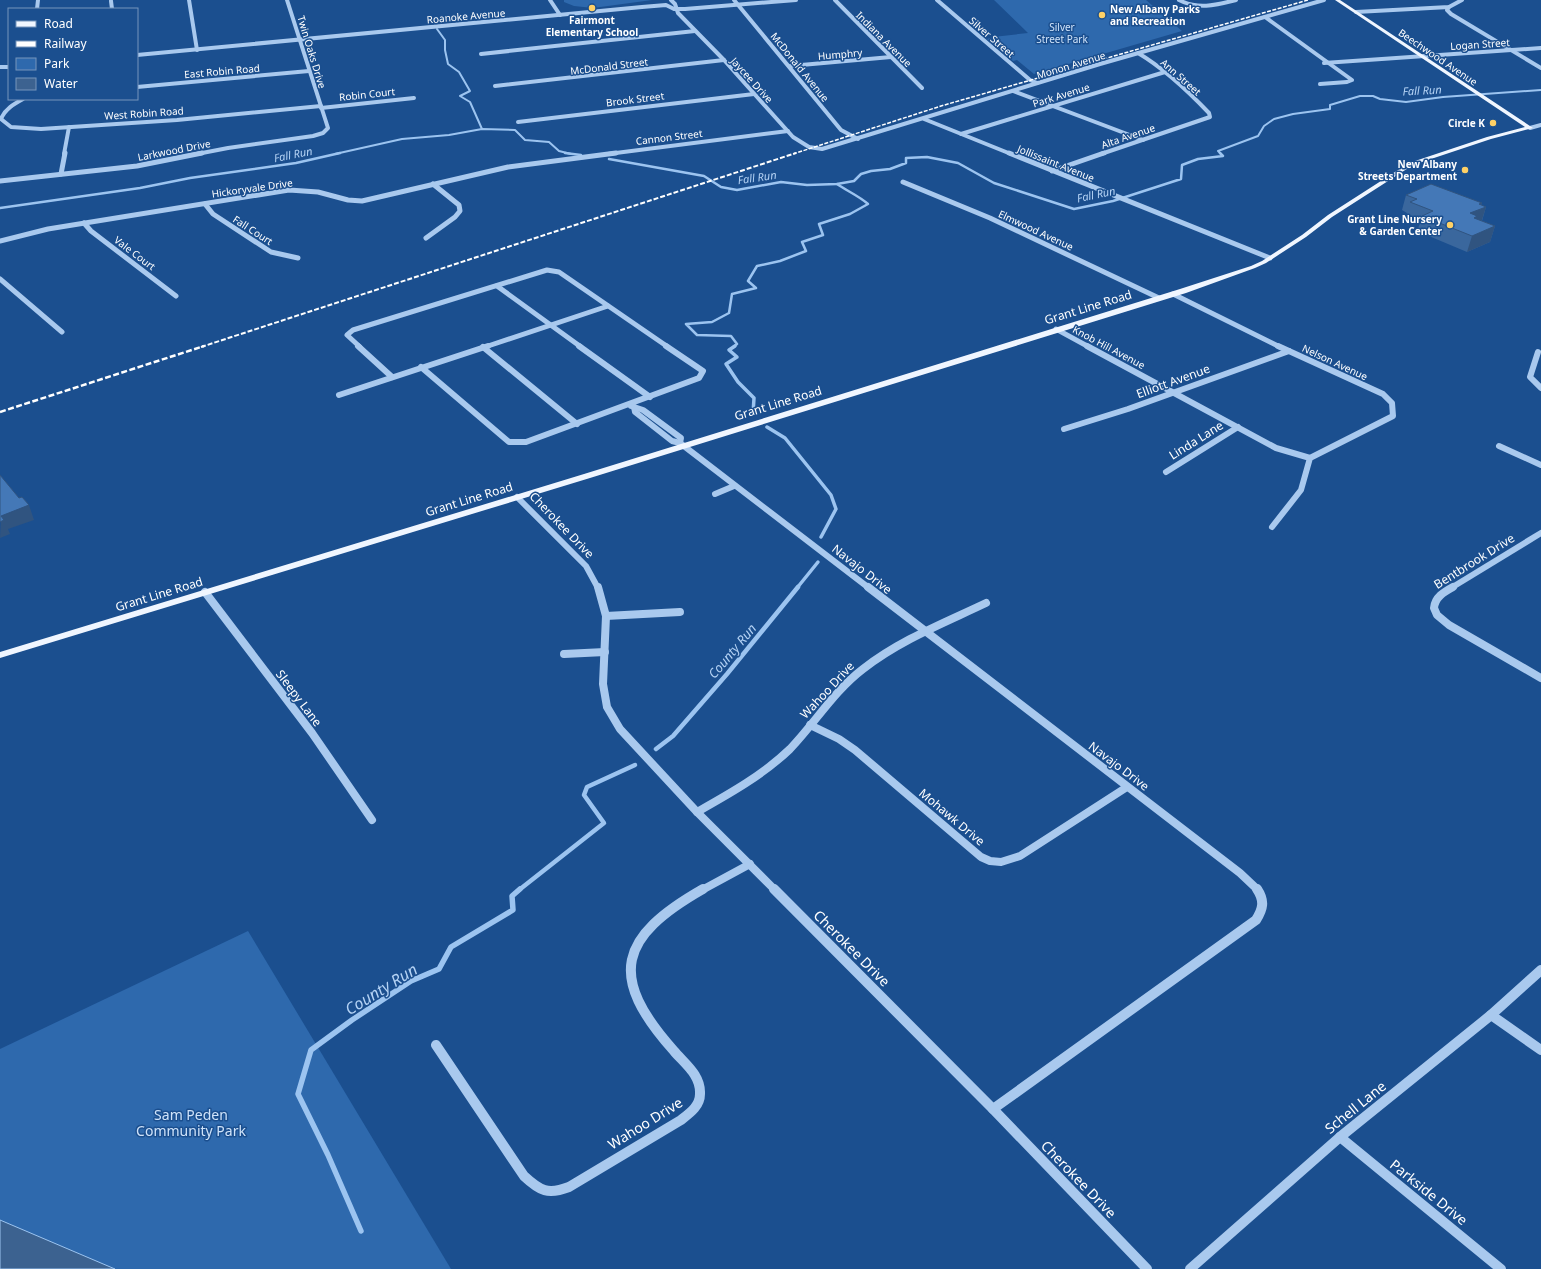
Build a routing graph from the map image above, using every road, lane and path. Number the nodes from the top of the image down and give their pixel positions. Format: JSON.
{"nodes":[{"id":1,"x":189,"y":0,"type":"edge"},
{"id":2,"x":287,"y":0,"type":"edge"},
{"id":3,"x":550,"y":0,"type":"edge"},
{"id":4,"x":671,"y":0,"type":"edge"},
{"id":5,"x":734,"y":0,"type":"edge"},
{"id":6,"x":796,"y":0,"type":"edge"},
{"id":7,"x":835,"y":0,"type":"edge"},
{"id":8,"x":937,"y":0,"type":"edge"},
{"id":9,"x":1179,"y":0,"type":"edge"},
{"id":10,"x":1236,"y":0,"type":"edge"},
{"id":11,"x":1324,"y":0,"type":"edge"},
{"id":12,"x":1337,"y":0,"type":"edge"},
{"id":13,"x":1462,"y":0,"type":"edge"},
{"id":14,"x":111,"y":1,"type":"dead end"},
{"id":15,"x":738,"y":5,"type":"junction"},
{"id":16,"x":1449,"y":7,"type":"junction"},
{"id":17,"x":112,"y":8,"type":"edge"},
{"id":18,"x":676,"y":9,"type":"junction"},
{"id":19,"x":1356,"y":12,"type":"junction"},
{"id":20,"x":560,"y":16,"type":"junction"},
{"id":21,"x":1265,"y":17,"type":"junction"},
{"id":22,"x":695,"y":31,"type":"junction"},
{"id":23,"x":301,"y":40,"type":"junction"},
{"id":24,"x":1541,"y":48,"type":"edge"},
{"id":25,"x":197,"y":50,"type":"junction"},
{"id":26,"x":1512,"y":50,"type":"junction"},
{"id":27,"x":1138,"y":53,"type":"junction"},
{"id":28,"x":481,"y":54,"type":"dead end"},
{"id":29,"x":138,"y":55,"type":"edge"},
{"id":30,"x":1422,"y":56,"type":"junction"},
{"id":31,"x":891,"y":57,"type":"junction"},
{"id":32,"x":724,"y":60,"type":"junction"},
{"id":33,"x":1324,"y":63,"type":"dead end"},
{"id":34,"x":1332,"y":63,"type":"junction"},
{"id":35,"x":790,"y":66,"type":"junction"},
{"id":36,"x":1541,"y":68,"type":"edge"},
{"id":37,"x":309,"y":71,"type":"junction"},
{"id":38,"x":1165,"y":72,"type":"junction"},
{"id":39,"x":1037,"y":83,"type":"junction"},
{"id":40,"x":1320,"y":84,"type":"dead end"},
{"id":41,"x":495,"y":86,"type":"dead end"},
{"id":42,"x":138,"y":87,"type":"edge"},
{"id":43,"x":922,"y":88,"type":"dead end"},
{"id":44,"x":1012,"y":90,"type":"junction"},
{"id":45,"x":754,"y":94,"type":"junction"},
{"id":46,"x":414,"y":98,"type":"dead end"},
{"id":47,"x":21,"y":100,"type":"edge"},
{"id":48,"x":1055,"y":106,"type":"junction"},
{"id":49,"x":321,"y":107,"type":"junction"},
{"id":50,"x":1210,"y":117,"type":"joint"},
{"id":51,"x":924,"y":119,"type":"junction"},
{"id":52,"x":518,"y":122,"type":"dead end"},
{"id":53,"x":1541,"y":126,"type":"edge"},
{"id":54,"x":69,"y":127,"type":"junction"},
{"id":55,"x":1530,"y":128,"type":"junction"},
{"id":56,"x":788,"y":131,"type":"junction"},
{"id":57,"x":961,"y":134,"type":"junction"},
{"id":58,"x":858,"y":139,"type":"junction"},
{"id":59,"x":1143,"y":140,"type":"junction"},
{"id":60,"x":824,"y":149,"type":"joint"},
{"id":61,"x":552,"y":161,"type":"joint"},
{"id":62,"x":1052,"y":171,"type":"junction"},
{"id":63,"x":61,"y":174,"type":"junction"},
{"id":64,"x":0,"y":181,"type":"edge"},
{"id":65,"x":903,"y":182,"type":"dead end"},
{"id":66,"x":433,"y":184,"type":"junction"},
{"id":67,"x":204,"y":204,"type":"junction"},
{"id":68,"x":84,"y":223,"type":"junction"},
{"id":69,"x":426,"y":238,"type":"dead end"},
{"id":70,"x":0,"y":241,"type":"edge"},
{"id":71,"x":298,"y":258,"type":"dead end"},
{"id":72,"x":1270,"y":258,"type":"junction"},
{"id":73,"x":0,"y":279,"type":"edge"},
{"id":74,"x":497,"y":286,"type":"junction"},
{"id":75,"x":1173,"y":294,"type":"junction"},
{"id":76,"x":176,"y":296,"type":"dead end"},
{"id":77,"x":1159,"y":298,"type":"junction"},
{"id":78,"x":608,"y":306,"type":"junction"},
{"id":79,"x":551,"y":325,"type":"junction"},
{"id":80,"x":1056,"y":329,"type":"junction"},
{"id":81,"x":62,"y":332,"type":"dead end"},
{"id":82,"x":483,"y":347,"type":"junction"},
{"id":83,"x":1288,"y":351,"type":"junction"},
{"id":84,"x":1538,"y":352,"type":"dead end"},
{"id":85,"x":421,"y":367,"type":"junction"},
{"id":86,"x":392,"y":377,"type":"junction"},
{"id":87,"x":1541,"y":388,"type":"edge"},
{"id":88,"x":1173,"y":392,"type":"junction"},
{"id":89,"x":339,"y":394,"type":"dead end"},
{"id":90,"x":650,"y":397,"type":"junction"},
{"id":91,"x":632,"y":406,"type":"junction"},
{"id":92,"x":577,"y":424,"type":"junction"},
{"id":93,"x":1238,"y":426,"type":"junction"},
{"id":94,"x":1064,"y":429,"type":"dead end"},
{"id":95,"x":681,"y":444,"type":"junction"},
{"id":96,"x":1499,"y":446,"type":"dead end"},
{"id":97,"x":1310,"y":458,"type":"junction"},
{"id":98,"x":1541,"y":465,"type":"edge"},
{"id":99,"x":1166,"y":472,"type":"dead end"},
{"id":100,"x":734,"y":486,"type":"junction"},
{"id":101,"x":715,"y":494,"type":"dead end"},
{"id":102,"x":517,"y":497,"type":"junction"},
{"id":103,"x":1272,"y":527,"type":"dead end"},
{"id":104,"x":1541,"y":533,"type":"edge"},
{"id":105,"x":205,"y":592,"type":"junction"},
{"id":106,"x":986,"y":603,"type":"dead end"},
{"id":107,"x":680,"y":612,"type":"dead end"},
{"id":108,"x":606,"y":616,"type":"junction"},
{"id":109,"x":925,"y":633,"type":"junction"},
{"id":110,"x":605,"y":652,"type":"junction"},
{"id":111,"x":564,"y":654,"type":"dead end"},
{"id":112,"x":0,"y":655,"type":"edge"},
{"id":113,"x":1541,"y":678,"type":"edge"},
{"id":114,"x":810,"y":725,"type":"junction"},
{"id":115,"x":1127,"y":787,"type":"junction"},
{"id":116,"x":697,"y":812,"type":"junction"},
{"id":117,"x":372,"y":820,"type":"dead end"},
{"id":118,"x":750,"y":864,"type":"junction"},
{"id":119,"x":1541,"y":970,"type":"edge"},
{"id":120,"x":1491,"y":1015,"type":"junction"},
{"id":121,"x":436,"y":1045,"type":"dead end"},
{"id":122,"x":1541,"y":1050,"type":"edge"},
{"id":123,"x":993,"y":1109,"type":"junction"},
{"id":124,"x":1340,"y":1137,"type":"junction"},
{"id":125,"x":1148,"y":1269,"type":"edge"},
{"id":126,"x":1190,"y":1269,"type":"edge"},
{"id":127,"x":1501,"y":1269,"type":"edge"}],
"edges":[{"from":1,"to":25,"type":"street"},
{"from":2,"to":23,"type":"street","name":"Twin Oaks Drive"},
{"from":3,"to":20,"type":"street"},
{"from":4,"to":18,"type":"street","name":"Jaycee Drive"},
{"from":5,"to":15,"type":"street","name":"McDonald Avenue"},
{"from":6,"to":15,"type":"street","name":"Roanoke Avenue"},
{"from":7,"to":31,"type":"street","name":"Indiana Avenue"},
{"from":8,"to":39,"type":"street","name":"Silver Street"},
{"from":9,"to":10,"type":"street"},
{"from":11,"to":21,"type":"street","name":"Monon Avenue"},
{"from":12,"to":19,"type":"main road","name":"Beechwood Avenue"},
{"from":13,"to":16,"type":"street"},
{"from":14,"to":17,"type":"street"},
{"from":15,"to":18,"type":"street","name":"Roanoke Avenue"},
{"from":15,"to":35,"type":"street","name":"McDonald Avenue"},
{"from":16,"to":19,"type":"street"},
{"from":16,"to":26,"type":"street"},
{"from":18,"to":20,"type":"street","name":"Roanoke Avenue"},
{"from":18,"to":22,"type":"street","name":"Jaycee Drive"},
{"from":19,"to":30,"type":"main road","name":"Beechwood Avenue"},
{"from":20,"to":23,"type":"street","name":"Roanoke Avenue"},
{"from":21,"to":27,"type":"street","name":"Monon Avenue"},
{"from":21,"to":34,"type":"street"},
{"from":22,"to":28,"type":"street"},
{"from":22,"to":32,"type":"street","name":"Jaycee Drive"},
{"from":23,"to":25,"type":"street","name":"Roanoke Avenue"},
{"from":23,"to":37,"type":"street","name":"Twin Oaks Drive"},
{"from":24,"to":26,"type":"street","name":"Logan Street"},
{"from":25,"to":29,"type":"street","name":"Roanoke Avenue"},
{"from":26,"to":30,"type":"street","name":"Logan Street"},
{"from":26,"to":36,"type":"street"},
{"from":27,"to":38,"type":"street","name":"Ann Street"},
{"from":27,"to":39,"type":"street","name":"Monon Avenue"},
{"from":30,"to":34,"type":"street","name":"Logan Street"},
{"from":30,"to":55,"type":"main road","name":"Beechwood Avenue"},
{"from":31,"to":35,"type":"street","name":"Humphry"},
{"from":31,"to":43,"type":"street","name":"Indiana Avenue"},
{"from":32,"to":41,"type":"street","name":"McDonald Street"},
{"from":32,"to":45,"type":"street","name":"Jaycee Drive"},
{"from":33,"to":34,"type":"street","name":"Logan Street"},
{"from":34,"to":40,"type":"street"},
{"from":35,"to":58,"type":"street","name":"McDonald Avenue"},
{"from":37,"to":42,"type":"street","name":"East Robin Road"},
{"from":37,"to":49,"type":"street","name":"Twin Oaks Drive"},
{"from":38,"to":48,"type":"street","name":"Park Avenue"},
{"from":38,"to":50,"type":"street","name":"Ann Street"},
{"from":39,"to":44,"type":"street","name":"Monon Avenue"},
{"from":44,"to":48,"type":"street"},
{"from":44,"to":51,"type":"street","name":"Monon Avenue"},
{"from":45,"to":52,"type":"street","name":"Brook Street"},
{"from":45,"to":56,"type":"street","name":"Jaycee Drive"},
{"from":46,"to":49,"type":"street","name":"Robin Court"},
{"from":47,"to":54,"type":"street","name":"West Robin Road"},
{"from":48,"to":57,"type":"street","name":"Park Avenue"},
{"from":48,"to":59,"type":"street"},
{"from":49,"to":54,"type":"street","name":"West Robin Road"},
{"from":49,"to":63,"type":"street","name":"Larkwood Drive"},
{"from":50,"to":59,"type":"street","name":"Alta Avenue"},
{"from":51,"to":57,"type":"street","name":"Jollissaint Avenue"},
{"from":51,"to":58,"type":"street","name":"Monon Avenue"},
{"from":53,"to":55,"type":"street","name":"Grant Line Road"},
{"from":54,"to":63,"type":"street"},
{"from":55,"to":72,"type":"main road","name":"Grant Line Road"},
{"from":56,"to":60,"type":"street","name":"Jaycee Drive"},
{"from":56,"to":61,"type":"street","name":"Cannon Street"},
{"from":57,"to":62,"type":"street","name":"Jollissaint Avenue"},
{"from":58,"to":60,"type":"street","name":"Monon Avenue"},
{"from":59,"to":62,"type":"street","name":"Alta Avenue"},
{"from":61,"to":66,"type":"street","name":"Hickoryvale Drive"},
{"from":62,"to":72,"type":"street","name":"Jollissaint Avenue"},
{"from":63,"to":64,"type":"street","name":"Larkwood Drive"},
{"from":65,"to":77,"type":"street","name":"Elmwood Avenue"},
{"from":66,"to":67,"type":"street","name":"Hickoryvale Drive"},
{"from":66,"to":69,"type":"street"},
{"from":67,"to":68,"type":"street","name":"Hickoryvale Drive"},
{"from":67,"to":71,"type":"street","name":"Fall Court"},
{"from":68,"to":70,"type":"street","name":"Hickoryvale Drive"},
{"from":68,"to":76,"type":"street","name":"Vale Court"},
{"from":72,"to":75,"type":"main road","name":"Grant Line Road"},
{"from":73,"to":81,"type":"street"},
{"from":74,"to":78,"type":"street"},
{"from":74,"to":79,"type":"street"},
{"from":74,"to":86,"type":"street"},
{"from":75,"to":77,"type":"main road","name":"Grant Line Road"},
{"from":75,"to":83,"type":"street","name":"Nelson Avenue"},
{"from":77,"to":80,"type":"main road","name":"Grant Line Road"},
{"from":78,"to":79,"type":"street"},
{"from":78,"to":90,"type":"street"},
{"from":79,"to":82,"type":"street"},
{"from":79,"to":90,"type":"street"},
{"from":80,"to":88,"type":"street","name":"Knob Hill Avenue"},
{"from":80,"to":95,"type":"main road","name":"Grant Line Road"},
{"from":82,"to":85,"type":"street"},
{"from":82,"to":92,"type":"street"},
{"from":83,"to":88,"type":"street","name":"Elliott Avenue"},
{"from":83,"to":97,"type":"street","name":"Nelson Avenue"},
{"from":84,"to":87,"type":"street"},
{"from":85,"to":86,"type":"street"},
{"from":85,"to":92,"type":"street"},
{"from":86,"to":89,"type":"street"},
{"from":88,"to":93,"type":"street","name":"Knob Hill Avenue"},
{"from":88,"to":94,"type":"street","name":"Elliott Avenue"},
{"from":90,"to":91,"type":"street"},
{"from":91,"to":92,"type":"street"},
{"from":91,"to":95,"type":"street","name":"Navajo Drive"},
{"from":93,"to":97,"type":"street"},
{"from":93,"to":99,"type":"street","name":"Linda Lane"},
{"from":95,"to":100,"type":"street","name":"Navajo Drive"},
{"from":95,"to":102,"type":"main road","name":"Grant Line Road"},
{"from":96,"to":98,"type":"street"},
{"from":97,"to":103,"type":"street"},
{"from":100,"to":101,"type":"street"},
{"from":100,"to":109,"type":"street","name":"Navajo Drive"},
{"from":102,"to":105,"type":"main road","name":"Grant Line Road"},
{"from":102,"to":108,"type":"street","name":"Cherokee Drive"},
{"from":104,"to":113,"type":"street","name":"Bentbrook Drive"},
{"from":105,"to":112,"type":"main road","name":"Grant Line Road"},
{"from":105,"to":117,"type":"street","name":"Sleepy Lane"},
{"from":106,"to":109,"type":"street","name":"Wahoo Drive"},
{"from":107,"to":108,"type":"street"},
{"from":108,"to":110,"type":"street","name":"Cherokee Drive"},
{"from":109,"to":114,"type":"street","name":"Wahoo Drive"},
{"from":109,"to":115,"type":"street","name":"Navajo Drive"},
{"from":110,"to":111,"type":"street"},
{"from":110,"to":116,"type":"street","name":"Cherokee Drive"},
{"from":114,"to":115,"type":"street","name":"Mohawk Drive"},
{"from":114,"to":116,"type":"street","name":"Wahoo Drive"},
{"from":115,"to":123,"type":"street","name":"Navajo Drive"},
{"from":116,"to":118,"type":"street","name":"Cherokee Drive"},
{"from":118,"to":121,"type":"street","name":"Wahoo Drive"},
{"from":118,"to":123,"type":"street","name":"Cherokee Drive"},
{"from":119,"to":120,"type":"street","name":"Schell Lane"},
{"from":120,"to":122,"type":"street"},
{"from":120,"to":124,"type":"street","name":"Schell Lane"},
{"from":123,"to":125,"type":"street","name":"Cherokee Drive"},
{"from":124,"to":126,"type":"street","name":"Schell Lane"},
{"from":124,"to":127,"type":"street","name":"Parkside Drive"}]}
